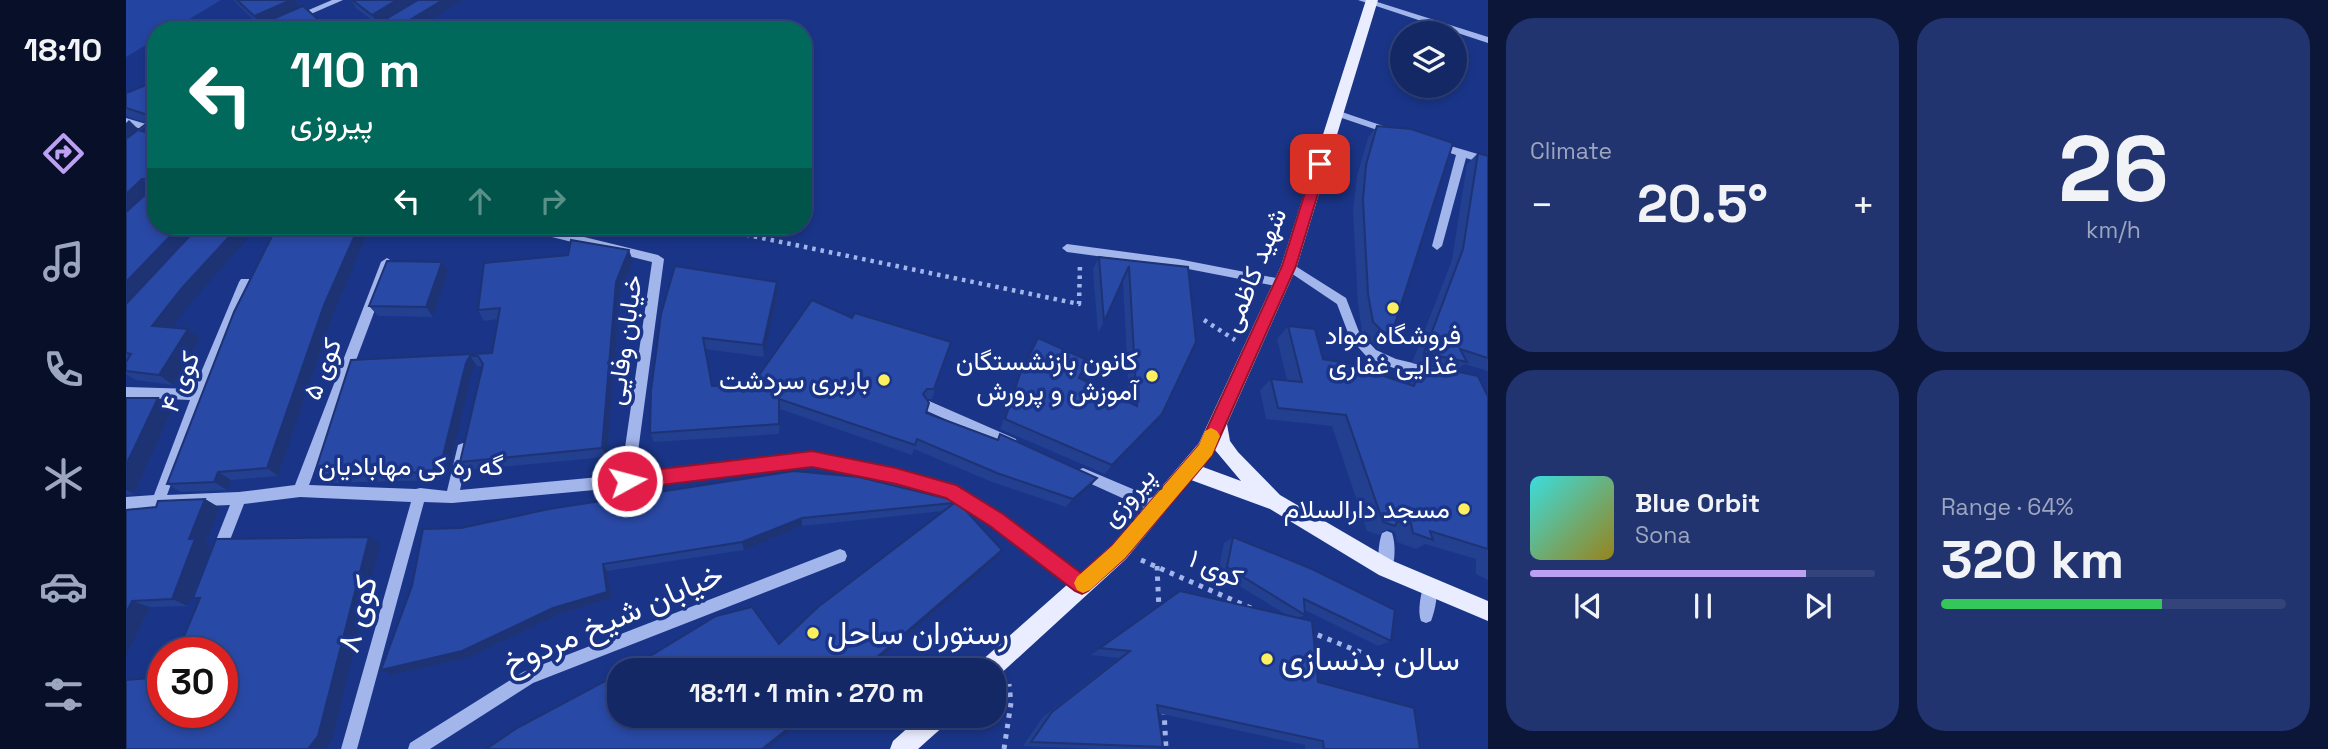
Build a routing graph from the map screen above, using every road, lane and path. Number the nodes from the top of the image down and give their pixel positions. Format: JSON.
{"nodes":[{"id":1,"x":324,"y":0,"type":"edge"},
{"id":2,"x":339,"y":0,"type":"edge"},
{"id":3,"x":1368,"y":1,"type":"edge"},
{"id":4,"x":317,"y":8,"type":"junction"},
{"id":5,"x":408,"y":12,"type":"edge"},
{"id":6,"x":287,"y":21,"type":"edge"},
{"id":7,"x":392,"y":21,"type":"edge"},
{"id":8,"x":1488,"y":40,"type":"edge"},
{"id":9,"x":1336,"y":113,"type":"junction"},
{"id":10,"x":126,"y":121,"type":"edge"},
{"id":11,"x":147,"y":128,"type":"edge"},
{"id":12,"x":147,"y":136,"type":"edge"},
{"id":13,"x":1409,"y":136,"type":"edge"},
{"id":14,"x":144,"y":138,"type":"edge"},
{"id":15,"x":1422,"y":140,"type":"edge"},
{"id":16,"x":1462,"y":152,"type":"junction"},
{"id":17,"x":1488,"y":161,"type":"edge"},
{"id":18,"x":561,"y":235,"type":"edge"},
{"id":19,"x":747,"y":235,"type":"edge"},
{"id":20,"x":1437,"y":246,"type":"dead end"},
{"id":21,"x":1067,"y":248,"type":"dead end"},
{"id":22,"x":1081,"y":250,"type":"junction"},
{"id":23,"x":387,"y":262,"type":"edge"},
{"id":24,"x":1289,"y":266,"type":"junction"},
{"id":25,"x":245,"y":282,"type":"dead end"},
{"id":26,"x":1281,"y":283,"type":"junction"},
{"id":27,"x":1204,"y":320,"type":"dead end"},
{"id":28,"x":1251,"y":349,"type":"junction"},
{"id":29,"x":1447,"y":376,"type":"edge"},
{"id":30,"x":126,"y":392,"type":"edge"},
{"id":31,"x":198,"y":395,"type":"junction"},
{"id":32,"x":929,"y":406,"type":"edge"},
{"id":33,"x":1217,"y":421,"type":"junction"},
{"id":34,"x":467,"y":435,"type":"edge"},
{"id":35,"x":1027,"y":449,"type":"edge"},
{"id":36,"x":1064,"y":466,"type":"edge"},
{"id":37,"x":1187,"y":470,"type":"junction"},
{"id":38,"x":627,"y":481,"type":"junction"},
{"id":39,"x":300,"y":491,"type":"junction"},
{"id":40,"x":420,"y":494,"type":"junction"},
{"id":41,"x":452,"y":497,"type":"junction"},
{"id":42,"x":239,"y":498,"type":"junction"},
{"id":43,"x":159,"y":499,"type":"junction"},
{"id":44,"x":1276,"y":502,"type":"junction"},
{"id":45,"x":126,"y":503,"type":"edge"},
{"id":46,"x":1156,"y":506,"type":"junction"},
{"id":47,"x":1387,"y":538,"type":"edge"},
{"id":48,"x":840,"y":556,"type":"dead end"},
{"id":49,"x":215,"y":563,"type":"edge"},
{"id":50,"x":1386,"y":568,"type":"junction"},
{"id":51,"x":1082,"y":585,"type":"junction"},
{"id":52,"x":1430,"y":587,"type":"junction"},
{"id":53,"x":1488,"y":611,"type":"edge"},
{"id":54,"x":1264,"y":613,"type":"edge"},
{"id":55,"x":1426,"y":616,"type":"dead end"},
{"id":56,"x":1159,"y":617,"type":"edge"},
{"id":57,"x":1301,"y":628,"type":"edge"},
{"id":58,"x":1001,"y":658,"type":"edge"},
{"id":59,"x":1375,"y":658,"type":"dead end"},
{"id":60,"x":1011,"y":703,"type":"dead end"},
{"id":61,"x":1163,"y":707,"type":"edge"},
{"id":62,"x":925,"y":728,"type":"edge"},
{"id":63,"x":349,"y":749,"type":"edge"},
{"id":64,"x":416,"y":749,"type":"edge"},
{"id":65,"x":901,"y":749,"type":"edge"},
{"id":66,"x":1004,"y":749,"type":"edge"},
{"id":67,"x":1166,"y":749,"type":"edge"}],
"edges":[{"from":1,"to":4,"type":"street"},
{"from":2,"to":4,"type":"street"},
{"from":3,"to":8,"type":"street"},
{"from":3,"to":9,"type":"main road","name":"شهید کاظمی"},
{"from":4,"to":6,"type":"street"},
{"from":5,"to":7,"type":"street"},
{"from":9,"to":13,"type":"street"},
{"from":9,"to":24,"type":"main road","name":"شهید کاظمی"},
{"from":10,"to":11,"type":"street"},
{"from":12,"to":14,"type":"street"},
{"from":15,"to":16,"type":"street"},
{"from":16,"to":17,"type":"street"},
{"from":16,"to":20,"type":"street"},
{"from":18,"to":38,"type":"street","name":"خیابان وفایی"},
{"from":19,"to":22,"type":"path"},
{"from":21,"to":22,"type":"street"},
{"from":22,"to":26,"type":"street"},
{"from":23,"to":39,"type":"street","name":"کوی ۵"},
{"from":24,"to":26,"type":"main road","name":"شهید کاظمی"},
{"from":24,"to":29,"type":"street"},
{"from":25,"to":31,"type":"street","name":"کوی ۴"},
{"from":26,"to":28,"type":"main road","name":"شهید کاظمی"},
{"from":27,"to":28,"type":"path"},
{"from":28,"to":33,"type":"main road","name":"شهید کاظمی"},
{"from":30,"to":31,"type":"street"},
{"from":31,"to":43,"type":"street","name":"کوی ۴"},
{"from":32,"to":35,"type":"street"},
{"from":33,"to":37,"type":"main road","name":"شهید کاظمی"},
{"from":33,"to":44,"type":"main road"},
{"from":34,"to":41,"type":"street"},
{"from":36,"to":46,"type":"street"},
{"from":37,"to":44,"type":"main road","name":"پیروزی"},
{"from":37,"to":46,"type":"main road","name":"پیروزی"},
{"from":38,"to":41,"type":"street","name":"گه ره کی مهابادیان"},
{"from":38,"to":51,"type":"street","name":"گه ره کی مهابادیان"},
{"from":39,"to":40,"type":"street","name":"گه ره کی مهابادیان"},
{"from":39,"to":42,"type":"street","name":"گه ره کی مهابادیان"},
{"from":40,"to":41,"type":"street","name":"گه ره کی مهابادیان"},
{"from":40,"to":63,"type":"street","name":"کوی ۸"},
{"from":42,"to":43,"type":"street","name":"گه ره کی مهابادیان"},
{"from":42,"to":49,"type":"lane"},
{"from":43,"to":45,"type":"street","name":"گه ره کی مهابادیان"},
{"from":44,"to":50,"type":"main road","name":"پیروزی"},
{"from":46,"to":51,"type":"main road","name":"پیروزی"},
{"from":47,"to":50,"type":"street"},
{"from":48,"to":64,"type":"street","name":"خیابان شیخ مردوخ"},
{"from":50,"to":52,"type":"main road","name":"پیروزی"},
{"from":51,"to":58,"type":"main road","name":"پیروزی"},
{"from":52,"to":53,"type":"main road","name":"پیروزی"},
{"from":52,"to":55,"type":"street"},
{"from":54,"to":56,"type":"path","name":"کوی ۱"},
{"from":57,"to":59,"type":"path"},
{"from":60,"to":66,"type":"path"},
{"from":61,"to":67,"type":"path"},
{"from":62,"to":65,"type":"main road"}]}
